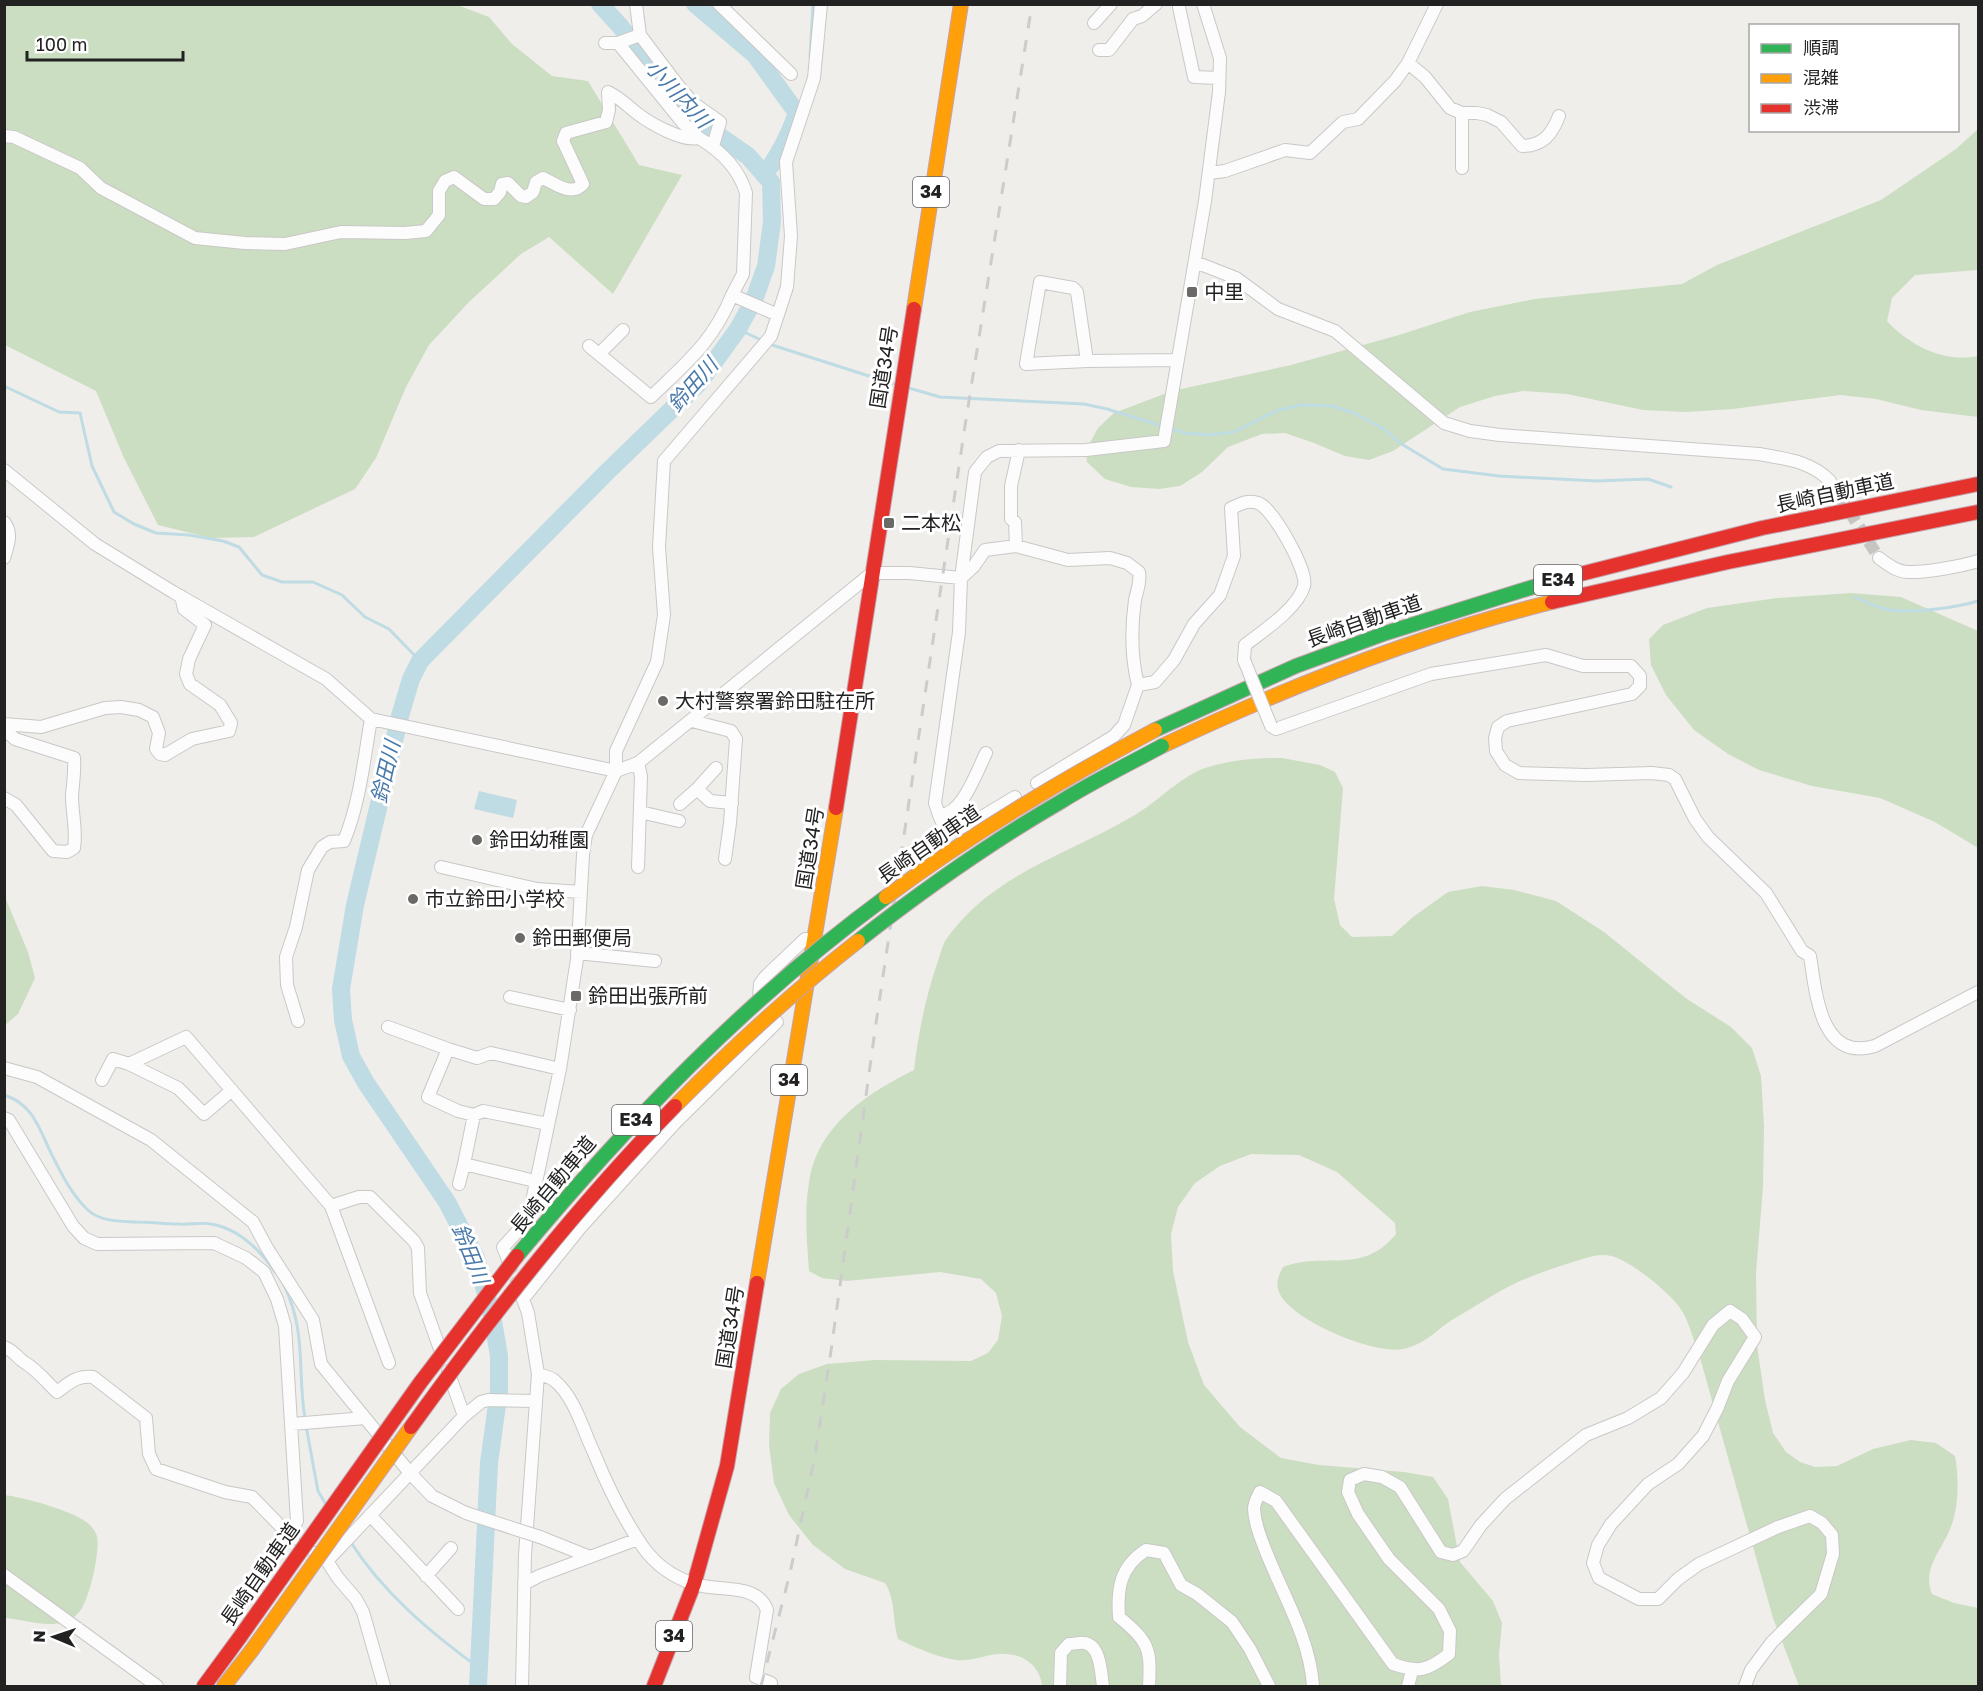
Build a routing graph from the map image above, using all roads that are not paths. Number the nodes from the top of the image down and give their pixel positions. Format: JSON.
{"nodes":[{"id":1,"x":636,"y":4,"type":"edge"},
{"id":2,"x":719,"y":4,"type":"edge"},
{"id":3,"x":821,"y":4,"type":"edge"},
{"id":4,"x":961,"y":4,"type":"edge"},
{"id":5,"x":1111,"y":4,"type":"edge"},
{"id":6,"x":1156,"y":4,"type":"edge"},
{"id":7,"x":1203,"y":4,"type":"edge"},
{"id":8,"x":1437,"y":4,"type":"edge"},
{"id":9,"x":1179,"y":7,"type":"dead end"},
{"id":10,"x":1094,"y":23,"type":"dead end"},
{"id":11,"x":639,"y":35,"type":"junction"},
{"id":12,"x":604,"y":43,"type":"dead end"},
{"id":13,"x":618,"y":44,"type":"junction"},
{"id":14,"x":1099,"y":51,"type":"dead end"},
{"id":15,"x":1408,"y":63,"type":"junction"},
{"id":16,"x":791,"y":74,"type":"dead end"},
{"id":17,"x":1219,"y":78,"type":"junction"},
{"id":18,"x":1462,"y":113,"type":"junction"},
{"id":19,"x":1559,"y":116,"type":"dead end"},
{"id":20,"x":4,"y":136,"type":"edge"},
{"id":21,"x":699,"y":138,"type":"junction"},
{"id":22,"x":713,"y":146,"type":"junction"},
{"id":23,"x":1462,"y":168,"type":"dead end"},
{"id":24,"x":1209,"y":172,"type":"junction"},
{"id":25,"x":1195,"y":262,"type":"junction"},
{"id":26,"x":734,"y":296,"type":"junction"},
{"id":27,"x":776,"y":315,"type":"junction"},
{"id":28,"x":623,"y":330,"type":"dead end"},
{"id":29,"x":1177,"y":360,"type":"junction"},
{"id":30,"x":1087,"y":361,"type":"junction"},
{"id":31,"x":1019,"y":450,"type":"junction"},
{"id":32,"x":4,"y":470,"type":"edge"},
{"id":33,"x":1830,"y":481,"type":"tunnel mouth"},
{"id":34,"x":1978,"y":484,"type":"edge"},
{"id":35,"x":1978,"y":513,"type":"edge"},
{"id":36,"x":4,"y":522,"type":"edge"},
{"id":37,"x":1016,"y":546,"type":"junction"},
{"id":38,"x":4,"y":558,"type":"edge"},
{"id":39,"x":1879,"y":558,"type":"tunnel mouth"},
{"id":40,"x":1978,"y":561,"type":"edge"},
{"id":41,"x":872,"y":573,"type":"junction"},
{"id":42,"x":961,"y":578,"type":"junction"},
{"id":43,"x":181,"y":596,"type":"junction"},
{"id":44,"x":1137,"y":685,"type":"junction"},
{"id":45,"x":374,"y":720,"type":"junction"},
{"id":46,"x":692,"y":721,"type":"junction"},
{"id":47,"x":4,"y":724,"type":"edge"},
{"id":48,"x":4,"y":729,"type":"edge"},
{"id":49,"x":986,"y":753,"type":"dead end"},
{"id":50,"x":638,"y":763,"type":"junction"},
{"id":51,"x":716,"y":768,"type":"dead end"},
{"id":52,"x":616,"y":771,"type":"junction"},
{"id":53,"x":697,"y":789,"type":"junction"},
{"id":54,"x":4,"y":798,"type":"edge"},
{"id":55,"x":732,"y":803,"type":"junction"},
{"id":56,"x":680,"y":804,"type":"dead end"},
{"id":57,"x":639,"y":812,"type":"junction"},
{"id":58,"x":939,"y":815,"type":"junction"},
{"id":59,"x":679,"y":821,"type":"dead end"},
{"id":60,"x":725,"y":859,"type":"dead end"},
{"id":61,"x":441,"y":867,"type":"dead end"},
{"id":62,"x":638,"y":867,"type":"dead end"},
{"id":63,"x":581,"y":892,"type":"junction"},
{"id":64,"x":815,"y":940,"type":"junction"},
{"id":65,"x":577,"y":953,"type":"junction"},
{"id":66,"x":655,"y":961,"type":"dead end"},
{"id":67,"x":1978,"y":992,"type":"edge"},
{"id":68,"x":510,"y":998,"type":"dead end"},
{"id":69,"x":570,"y":1010,"type":"junction"},
{"id":70,"x":298,"y":1021,"type":"dead end"},
{"id":71,"x":777,"y":1022,"type":"junction"},
{"id":72,"x":388,"y":1027,"type":"dead end"},
{"id":73,"x":799,"y":1028,"type":"junction"},
{"id":74,"x":448,"y":1048,"type":"junction"},
{"id":75,"x":129,"y":1064,"type":"junction"},
{"id":76,"x":4,"y":1068,"type":"edge"},
{"id":77,"x":560,"y":1069,"type":"junction"},
{"id":78,"x":102,"y":1080,"type":"dead end"},
{"id":79,"x":232,"y":1090,"type":"junction"},
{"id":80,"x":474,"y":1115,"type":"junction"},
{"id":81,"x":4,"y":1118,"type":"edge"},
{"id":82,"x":548,"y":1124,"type":"junction"},
{"id":83,"x":464,"y":1164,"type":"junction"},
{"id":84,"x":536,"y":1180,"type":"junction"},
{"id":85,"x":459,"y":1184,"type":"dead end"},
{"id":86,"x":331,"y":1206,"type":"junction"},
{"id":87,"x":523,"y":1299,"type":"junction"},
{"id":88,"x":4,"y":1347,"type":"edge"},
{"id":89,"x":390,"y":1363,"type":"dead end"},
{"id":90,"x":538,"y":1374,"type":"junction"},
{"id":91,"x":531,"y":1401,"type":"junction"},
{"id":92,"x":464,"y":1416,"type":"junction"},
{"id":93,"x":365,"y":1418,"type":"junction"},
{"id":94,"x":295,"y":1424,"type":"junction"},
{"id":95,"x":410,"y":1473,"type":"junction"},
{"id":96,"x":370,"y":1515,"type":"junction"},
{"id":97,"x":288,"y":1536,"type":"junction"},
{"id":98,"x":638,"y":1539,"type":"junction"},
{"id":99,"x":445,"y":1550,"type":"dead end"},
{"id":100,"x":590,"y":1557,"type":"junction"},
{"id":101,"x":327,"y":1561,"type":"junction"},
{"id":102,"x":4,"y":1575,"type":"edge"},
{"id":103,"x":426,"y":1576,"type":"junction"},
{"id":104,"x":524,"y":1584,"type":"junction"},
{"id":105,"x":694,"y":1584,"type":"junction"},
{"id":106,"x":458,"y":1609,"type":"dead end"},
{"id":107,"x":1412,"y":1671,"type":"junction"},
{"id":108,"x":771,"y":1683,"type":"dead end"},
{"id":109,"x":157,"y":1686,"type":"edge"},
{"id":110,"x":204,"y":1686,"type":"edge"},
{"id":111,"x":224,"y":1686,"type":"edge"},
{"id":112,"x":384,"y":1686,"type":"edge"},
{"id":113,"x":522,"y":1686,"type":"edge"},
{"id":114,"x":654,"y":1686,"type":"edge"},
{"id":115,"x":1060,"y":1686,"type":"edge"},
{"id":116,"x":1103,"y":1686,"type":"edge"},
{"id":117,"x":1149,"y":1686,"type":"edge"},
{"id":118,"x":1269,"y":1686,"type":"edge"},
{"id":119,"x":1313,"y":1686,"type":"edge"},
{"id":120,"x":1408,"y":1686,"type":"edge"},
{"id":121,"x":1745,"y":1686,"type":"edge"}],
"edges":[{"from":1,"to":11,"type":"street"},
{"from":2,"to":16,"type":"street"},
{"from":3,"to":27,"type":"street"},
{"from":4,"to":41,"type":"highway","name":"国道34号","number":"34"},
{"from":5,"to":10,"type":"street"},
{"from":6,"to":14,"type":"street"},
{"from":7,"to":17,"type":"street"},
{"from":8,"to":15,"type":"street"},
{"from":9,"to":17,"type":"street"},
{"from":11,"to":13,"type":"street"},
{"from":11,"to":22,"type":"street"},
{"from":12,"to":13,"type":"street"},
{"from":13,"to":21,"type":"street"},
{"from":15,"to":18,"type":"street"},
{"from":15,"to":24,"type":"street"},
{"from":17,"to":24,"type":"street"},
{"from":18,"to":19,"type":"street"},
{"from":18,"to":23,"type":"street"},
{"from":20,"to":21,"type":"street"},
{"from":21,"to":22,"type":"street"},
{"from":22,"to":26,"type":"street"},
{"from":24,"to":25,"type":"street"},
{"from":25,"to":29,"type":"street"},
{"from":25,"to":33,"type":"street"},
{"from":26,"to":27,"type":"street"},
{"from":26,"to":28,"type":"street"},
{"from":27,"to":52,"type":"street"},
{"from":29,"to":30,"type":"street"},
{"from":29,"to":31,"type":"street"},
{"from":30,"to":30,"type":"street"},
{"from":31,"to":37,"type":"street"},
{"from":31,"to":42,"type":"street"},
{"from":32,"to":43,"type":"street"},
{"from":34,"to":110,"type":"highway","name":"長崎自動車道","number":"E34","bridge":true},
{"from":35,"to":111,"type":"highway","name":"長崎自動車道","number":"E34","bridge":true},
{"from":36,"to":38,"type":"street"},
{"from":37,"to":42,"type":"street"},
{"from":37,"to":44,"type":"street"},
{"from":39,"to":40,"type":"street"},
{"from":41,"to":42,"type":"street"},
{"from":41,"to":46,"type":"street"},
{"from":41,"to":64,"type":"highway","name":"国道34号","number":"34"},
{"from":42,"to":58,"type":"street"},
{"from":43,"to":45,"type":"street"},
{"from":43,"to":47,"type":"street"},
{"from":44,"to":58,"type":"street"},
{"from":44,"to":67,"type":"street","bridge":true},
{"from":45,"to":52,"type":"street"},
{"from":45,"to":70,"type":"street"},
{"from":46,"to":50,"type":"street"},
{"from":46,"to":55,"type":"street"},
{"from":48,"to":54,"type":"street"},
{"from":49,"to":58,"type":"street"},
{"from":50,"to":52,"type":"street"},
{"from":50,"to":57,"type":"street"},
{"from":51,"to":53,"type":"street"},
{"from":52,"to":63,"type":"street"},
{"from":53,"to":55,"type":"street"},
{"from":53,"to":56,"type":"street"},
{"from":55,"to":60,"type":"street"},
{"from":57,"to":59,"type":"street"},
{"from":57,"to":62,"type":"street"},
{"from":61,"to":63,"type":"street"},
{"from":63,"to":65,"type":"street"},
{"from":64,"to":71,"type":"street"},
{"from":64,"to":73,"type":"highway","name":"国道34号","number":"34"},
{"from":65,"to":66,"type":"street"},
{"from":65,"to":69,"type":"street"},
{"from":68,"to":69,"type":"street"},
{"from":69,"to":77,"type":"street"},
{"from":71,"to":73,"type":"street"},
{"from":71,"to":87,"type":"street"},
{"from":72,"to":74,"type":"street"},
{"from":73,"to":105,"type":"highway","name":"国道34号","number":"34"},
{"from":74,"to":77,"type":"street"},
{"from":74,"to":80,"type":"street"},
{"from":75,"to":78,"type":"street"},
{"from":75,"to":79,"type":"street"},
{"from":75,"to":79,"type":"street"},
{"from":76,"to":93,"type":"street"},
{"from":77,"to":82,"type":"street"},
{"from":79,"to":86,"type":"street"},
{"from":80,"to":82,"type":"street"},
{"from":80,"to":83,"type":"street"},
{"from":81,"to":94,"type":"street"},
{"from":82,"to":84,"type":"street"},
{"from":83,"to":84,"type":"street"},
{"from":83,"to":85,"type":"street"},
{"from":84,"to":87,"type":"street"},
{"from":86,"to":89,"type":"street"},
{"from":86,"to":92,"type":"street"},
{"from":87,"to":90,"type":"street"},
{"from":88,"to":97,"type":"street"},
{"from":90,"to":91,"type":"street"},
{"from":90,"to":98,"type":"street"},
{"from":91,"to":92,"type":"street"},
{"from":91,"to":104,"type":"street"},
{"from":92,"to":95,"type":"street"},
{"from":93,"to":94,"type":"street"},
{"from":93,"to":95,"type":"street"},
{"from":94,"to":97,"type":"street"},
{"from":95,"to":96,"type":"street"},
{"from":95,"to":100,"type":"street","bridge":true},
{"from":96,"to":101,"type":"street"},
{"from":96,"to":103,"type":"street"},
{"from":97,"to":101,"type":"street"},
{"from":98,"to":100,"type":"street"},
{"from":98,"to":105,"type":"street"},
{"from":99,"to":103,"type":"street"},
{"from":100,"to":104,"type":"street"},
{"from":101,"to":112,"type":"street"},
{"from":102,"to":109,"type":"street"},
{"from":103,"to":106,"type":"street"},
{"from":104,"to":113,"type":"street"},
{"from":105,"to":108,"type":"street"},
{"from":105,"to":114,"type":"highway","name":"国道34号","number":"34"},
{"from":107,"to":119,"type":"street"},
{"from":107,"to":120,"type":"street"},
{"from":107,"to":121,"type":"street"},
{"from":115,"to":116,"type":"street"},
{"from":117,"to":118,"type":"street"}]}
